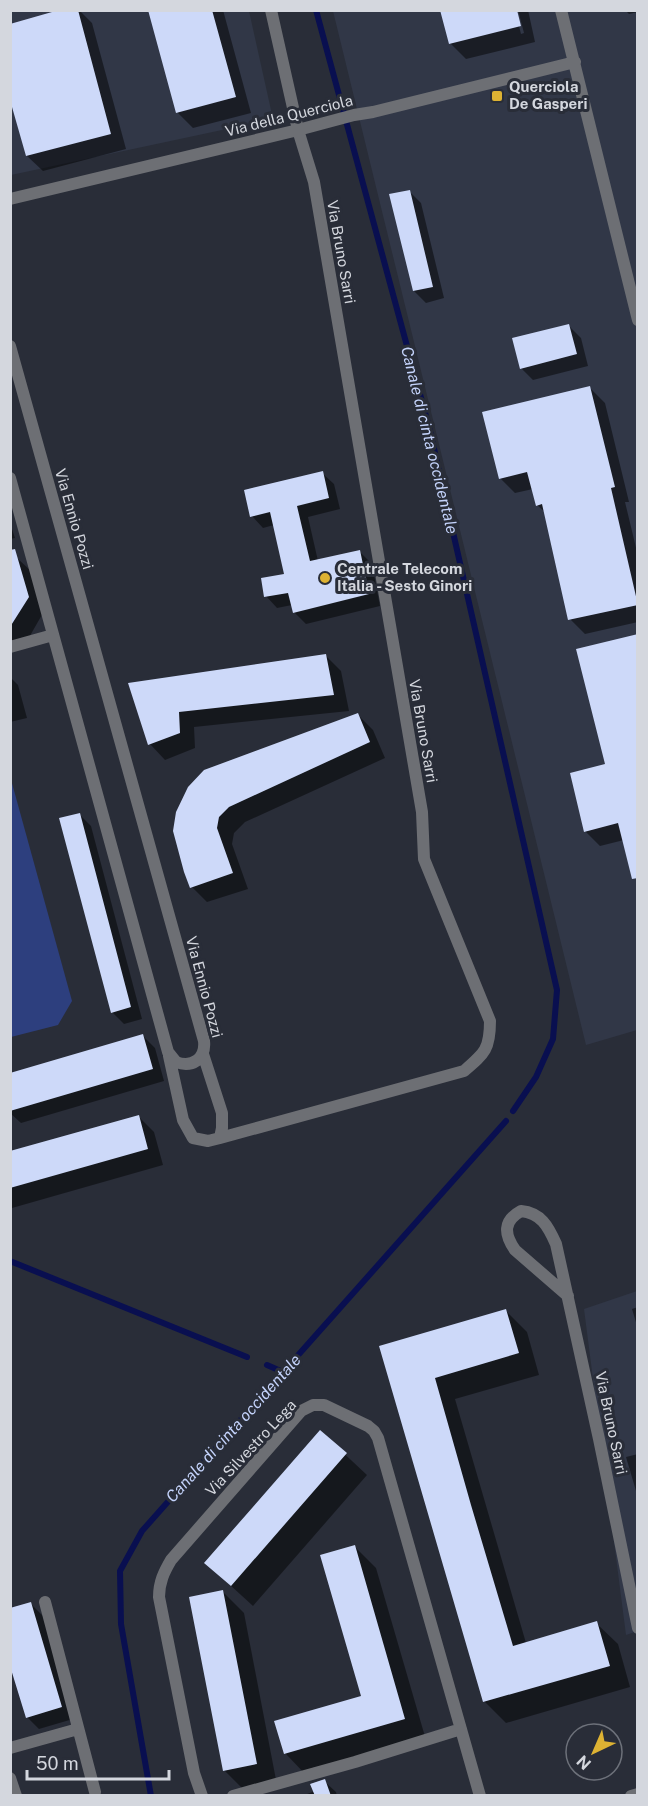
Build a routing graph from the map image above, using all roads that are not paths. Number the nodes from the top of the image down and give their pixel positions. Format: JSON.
{"nodes":[{"id":1,"x":271,"y":10,"type":"edge"},
{"id":2,"x":561,"y":10,"type":"edge"},
{"id":3,"x":575,"y":62,"type":"junction"},
{"id":4,"x":298,"y":130,"type":"junction"},
{"id":5,"x":10,"y":199,"type":"edge"},
{"id":6,"x":638,"y":320,"type":"edge"},
{"id":7,"x":11,"y":347,"type":"edge"},
{"id":8,"x":10,"y":478,"type":"edge"},
{"id":9,"x":53,"y":635,"type":"junction"},
{"id":10,"x":10,"y":647,"type":"edge"},
{"id":11,"x":168,"y":1052,"type":"junction"},
{"id":12,"x":203,"y":1054,"type":"junction"},
{"id":13,"x":220,"y":1138,"type":"junction"},
{"id":14,"x":568,"y":1296,"type":"junction"},
{"id":15,"x":45,"y":1602,"type":"dead end"},
{"id":16,"x":638,"y":1628,"type":"edge"},
{"id":17,"x":461,"y":1729,"type":"junction"},
{"id":18,"x":78,"y":1730,"type":"junction"},
{"id":19,"x":10,"y":1748,"type":"edge"},
{"id":20,"x":10,"y":1778,"type":"edge"},
{"id":21,"x":95,"y":1792,"type":"dead end"},
{"id":22,"x":638,"y":1794,"type":"edge"},
{"id":23,"x":16,"y":1796,"type":"edge"},
{"id":24,"x":202,"y":1796,"type":"edge"},
{"id":25,"x":233,"y":1796,"type":"edge"},
{"id":26,"x":480,"y":1796,"type":"edge"},
{"id":27,"x":631,"y":1796,"type":"edge"}],
"edges":[{"from":1,"to":4,"type":"street","name":"Via Bruno Sarri"},
{"from":2,"to":3,"type":"street"},
{"from":3,"to":4,"type":"street","name":"Via della Querciola"},
{"from":3,"to":6,"type":"street"},
{"from":4,"to":5,"type":"street","name":"Via della Querciola"},
{"from":4,"to":13,"type":"street","name":"Via Bruno Sarri"},
{"from":7,"to":12,"type":"street","name":"Via Ennio Pozzi"},
{"from":8,"to":9,"type":"street"},
{"from":9,"to":10,"type":"street"},
{"from":9,"to":11,"type":"street"},
{"from":11,"to":12,"type":"street","name":"Via Ennio Pozzi"},
{"from":11,"to":13,"type":"street","name":"Via Bruno Sarri"},
{"from":12,"to":13,"type":"street"},
{"from":14,"to":14,"type":"street","name":"Via Bruno Sarri"},
{"from":14,"to":16,"type":"street","name":"Via Bruno Sarri"},
{"from":15,"to":18,"type":"street"},
{"from":17,"to":24,"type":"street","name":"Via Silvestro Lega"},
{"from":17,"to":25,"type":"street"},
{"from":17,"to":26,"type":"street","name":"Via Silvestro Lega"},
{"from":18,"to":19,"type":"street"},
{"from":18,"to":21,"type":"street"},
{"from":20,"to":23,"type":"street"},
{"from":22,"to":27,"type":"street"}]}
